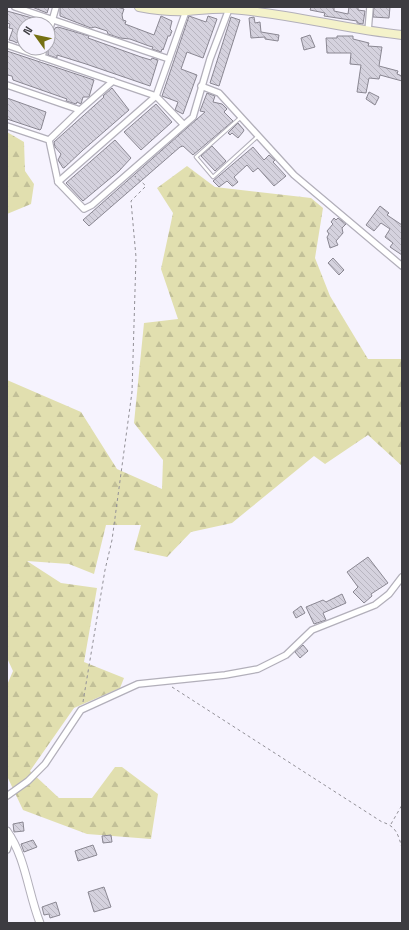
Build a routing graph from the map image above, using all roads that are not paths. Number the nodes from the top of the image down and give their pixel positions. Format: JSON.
{"nodes":[{"id":1,"x":15,"y":7,"type":"edge"},
{"id":2,"x":140,"y":7,"type":"edge"},
{"id":3,"x":370,"y":7,"type":"edge"},
{"id":4,"x":201,"y":8,"type":"edge"},
{"id":5,"x":229,"y":9,"type":"junction"},
{"id":6,"x":186,"y":11,"type":"junction"},
{"id":7,"x":41,"y":16,"type":"edge"},
{"id":8,"x":56,"y":21,"type":"edge"},
{"id":9,"x":368,"y":31,"type":"junction"},
{"id":10,"x":402,"y":35,"type":"edge"},
{"id":11,"x":42,"y":56,"type":"edge"},
{"id":12,"x":169,"y":59,"type":"junction"},
{"id":13,"x":113,"y":81,"type":"junction"},
{"id":14,"x":7,"y":85,"type":"edge"},
{"id":15,"x":201,"y":86,"type":"junction"},
{"id":16,"x":156,"y":96,"type":"junction"},
{"id":17,"x":80,"y":110,"type":"junction"},
{"id":18,"x":240,"y":118,"type":"junction"},
{"id":19,"x":182,"y":124,"type":"junction"},
{"id":20,"x":7,"y":126,"type":"edge"},
{"id":21,"x":258,"y":136,"type":"junction"},
{"id":22,"x":49,"y":140,"type":"junction"},
{"id":23,"x":58,"y":182,"type":"junction"},
{"id":24,"x":402,"y":266,"type":"edge"},
{"id":25,"x":402,"y":577,"type":"edge"},
{"id":26,"x":7,"y":796,"type":"edge"},
{"id":27,"x":9,"y":834,"type":"edge"},
{"id":28,"x":7,"y":850,"type":"edge"},
{"id":29,"x":40,"y":923,"type":"edge"}],
"edges":[{"from":1,"to":7,"type":"street"},
{"from":2,"to":6,"type":"main road"},
{"from":3,"to":9,"type":"street"},
{"from":4,"to":5,"type":"main road"},
{"from":4,"to":6,"type":"main road"},
{"from":5,"to":9,"type":"main road"},
{"from":5,"to":15,"type":"street"},
{"from":6,"to":12,"type":"street"},
{"from":8,"to":12,"type":"street"},
{"from":9,"to":10,"type":"main road"},
{"from":11,"to":13,"type":"street"},
{"from":12,"to":16,"type":"street"},
{"from":13,"to":16,"type":"street"},
{"from":13,"to":17,"type":"street"},
{"from":14,"to":17,"type":"street"},
{"from":15,"to":18,"type":"street"},
{"from":15,"to":19,"type":"street"},
{"from":16,"to":19,"type":"street"},
{"from":16,"to":23,"type":"street"},
{"from":17,"to":22,"type":"street"},
{"from":18,"to":21,"type":"street"},
{"from":18,"to":21,"type":"lane"},
{"from":19,"to":23,"type":"street"},
{"from":20,"to":22,"type":"street"},
{"from":21,"to":24,"type":"street"},
{"from":22,"to":23,"type":"street"},
{"from":25,"to":26,"type":"street"},
{"from":27,"to":28,"type":"street"},
{"from":27,"to":29,"type":"street"}]}
